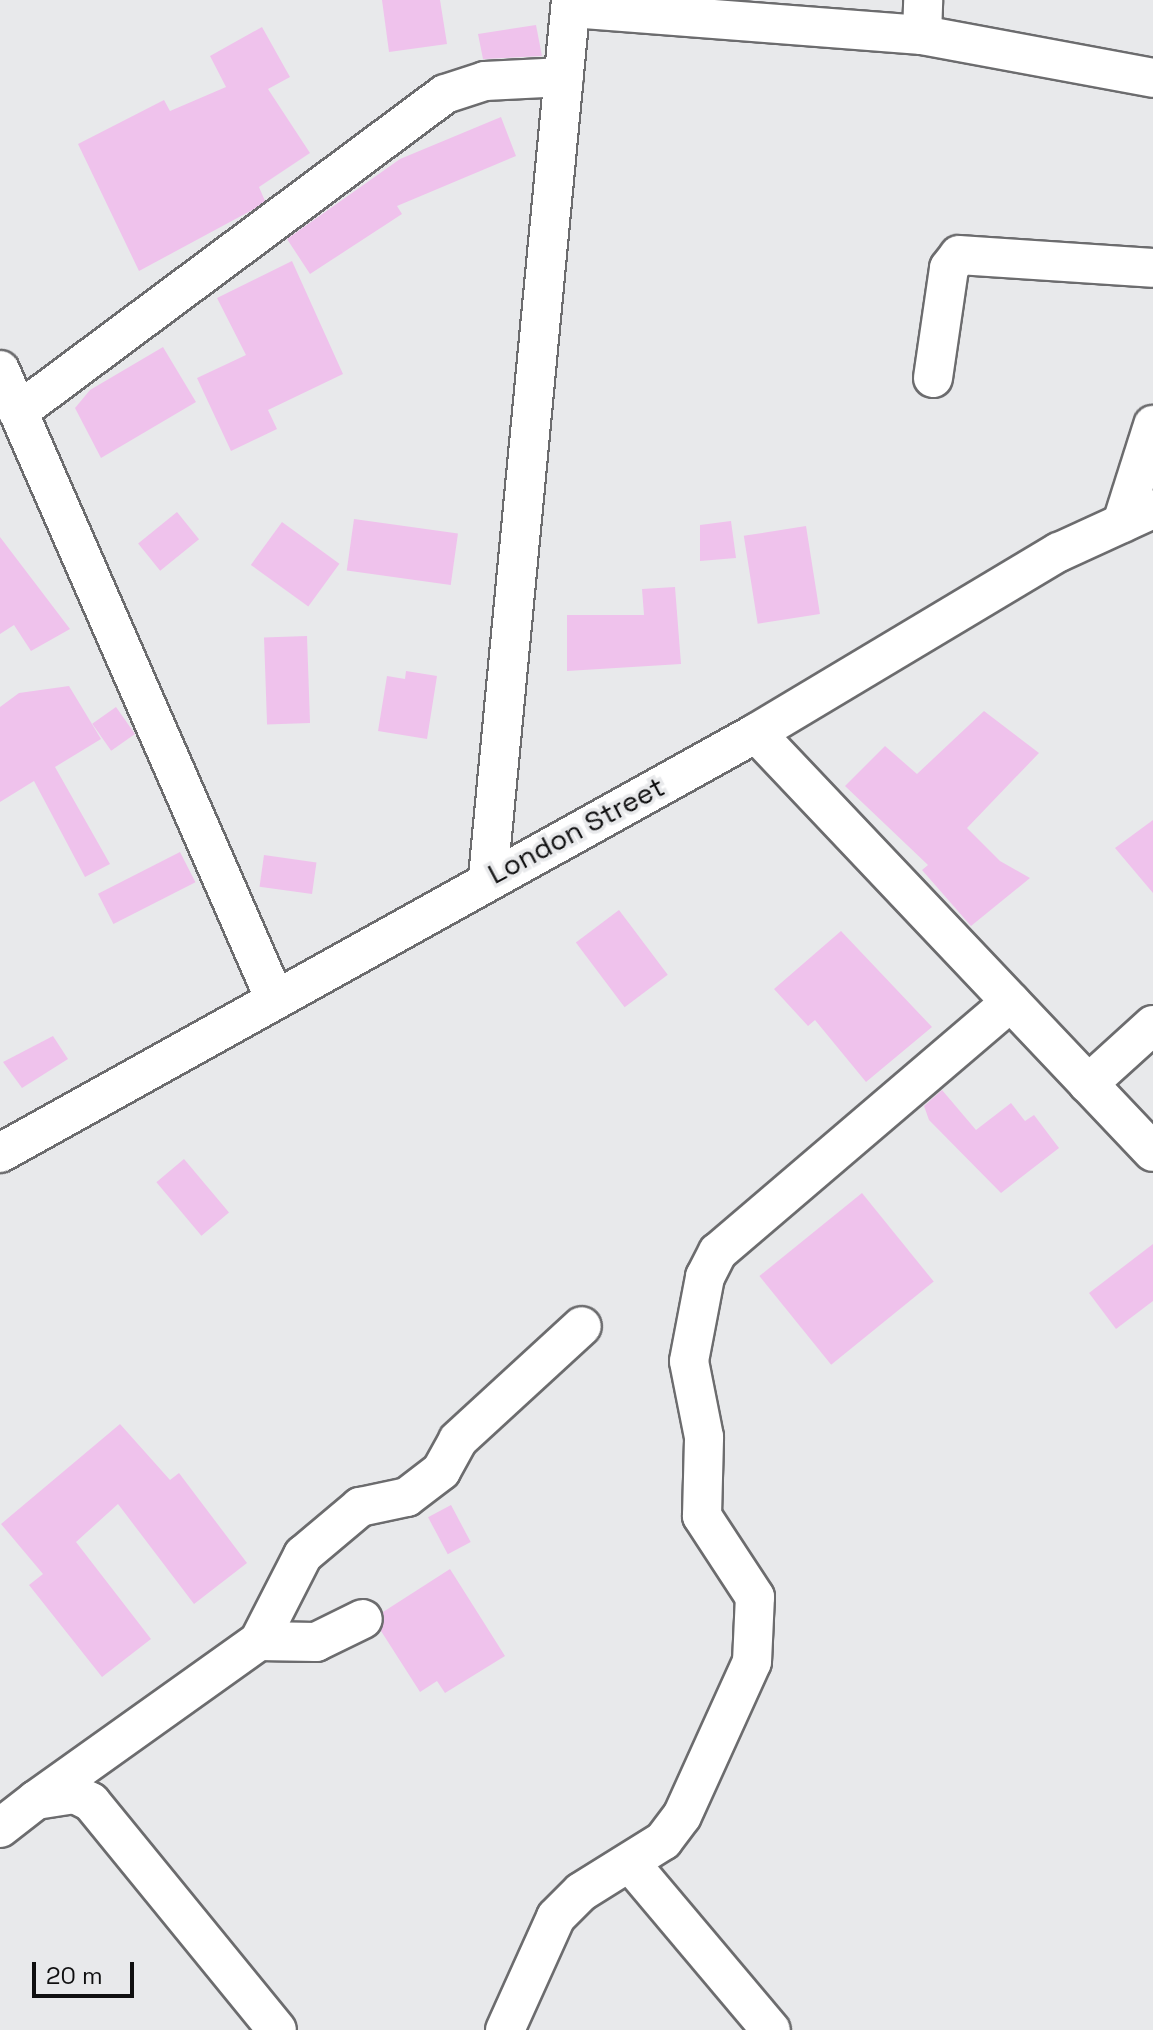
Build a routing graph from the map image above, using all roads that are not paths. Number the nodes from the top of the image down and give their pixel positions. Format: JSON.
{"nodes":[{"id":1,"x":571,"y":4,"type":"edge"},
{"id":2,"x":922,"y":17,"type":"edge"},
{"id":3,"x":564,"y":77,"type":"junction"},
{"id":4,"x":1153,"y":78,"type":"edge"},
{"id":5,"x":1153,"y":268,"type":"edge"},
{"id":6,"x":0,"y":370,"type":"edge"},
{"id":7,"x":933,"y":378,"type":"dead end"},
{"id":8,"x":18,"y":412,"type":"junction"},
{"id":9,"x":1153,"y":425,"type":"edge"},
{"id":10,"x":1138,"y":516,"type":"edge"},
{"id":11,"x":756,"y":733,"type":"junction"},
{"id":12,"x":488,"y":878,"type":"junction"},
{"id":13,"x":273,"y":995,"type":"junction"},
{"id":14,"x":1011,"y":1002,"type":"junction"},
{"id":15,"x":1153,"y":1025,"type":"edge"},
{"id":16,"x":1088,"y":1084,"type":"junction"},
{"id":17,"x":1153,"y":1152,"type":"edge"},
{"id":18,"x":0,"y":1153,"type":"edge"},
{"id":19,"x":582,"y":1326,"type":"dead end"},
{"id":20,"x":363,"y":1619,"type":"dead end"},
{"id":21,"x":259,"y":1641,"type":"junction"},
{"id":22,"x":36,"y":1800,"type":"junction"},
{"id":23,"x":0,"y":1828,"type":"edge"},
{"id":24,"x":631,"y":1864,"type":"junction"},
{"id":25,"x":277,"y":2030,"type":"edge"},
{"id":26,"x":505,"y":2030,"type":"edge"},
{"id":27,"x":771,"y":2030,"type":"edge"}],
"edges":[{"from":1,"to":2,"type":"street"},
{"from":1,"to":3,"type":"street"},
{"from":2,"to":4,"type":"street"},
{"from":3,"to":8,"type":"street"},
{"from":3,"to":12,"type":"street"},
{"from":5,"to":7,"type":"street"},
{"from":6,"to":8,"type":"street"},
{"from":8,"to":13,"type":"street"},
{"from":9,"to":10,"type":"street"},
{"from":10,"to":11,"type":"street","name":"London Street"},
{"from":11,"to":12,"type":"street","name":"London Street"},
{"from":11,"to":14,"type":"street"},
{"from":12,"to":13,"type":"street","name":"London Street"},
{"from":13,"to":18,"type":"street","name":"London Street"},
{"from":14,"to":16,"type":"street"},
{"from":14,"to":24,"type":"street"},
{"from":15,"to":16,"type":"street"},
{"from":16,"to":17,"type":"street"},
{"from":19,"to":21,"type":"street"},
{"from":20,"to":21,"type":"street"},
{"from":21,"to":22,"type":"street"},
{"from":22,"to":23,"type":"street"},
{"from":22,"to":25,"type":"street"},
{"from":24,"to":26,"type":"street"},
{"from":24,"to":27,"type":"street"}]}
